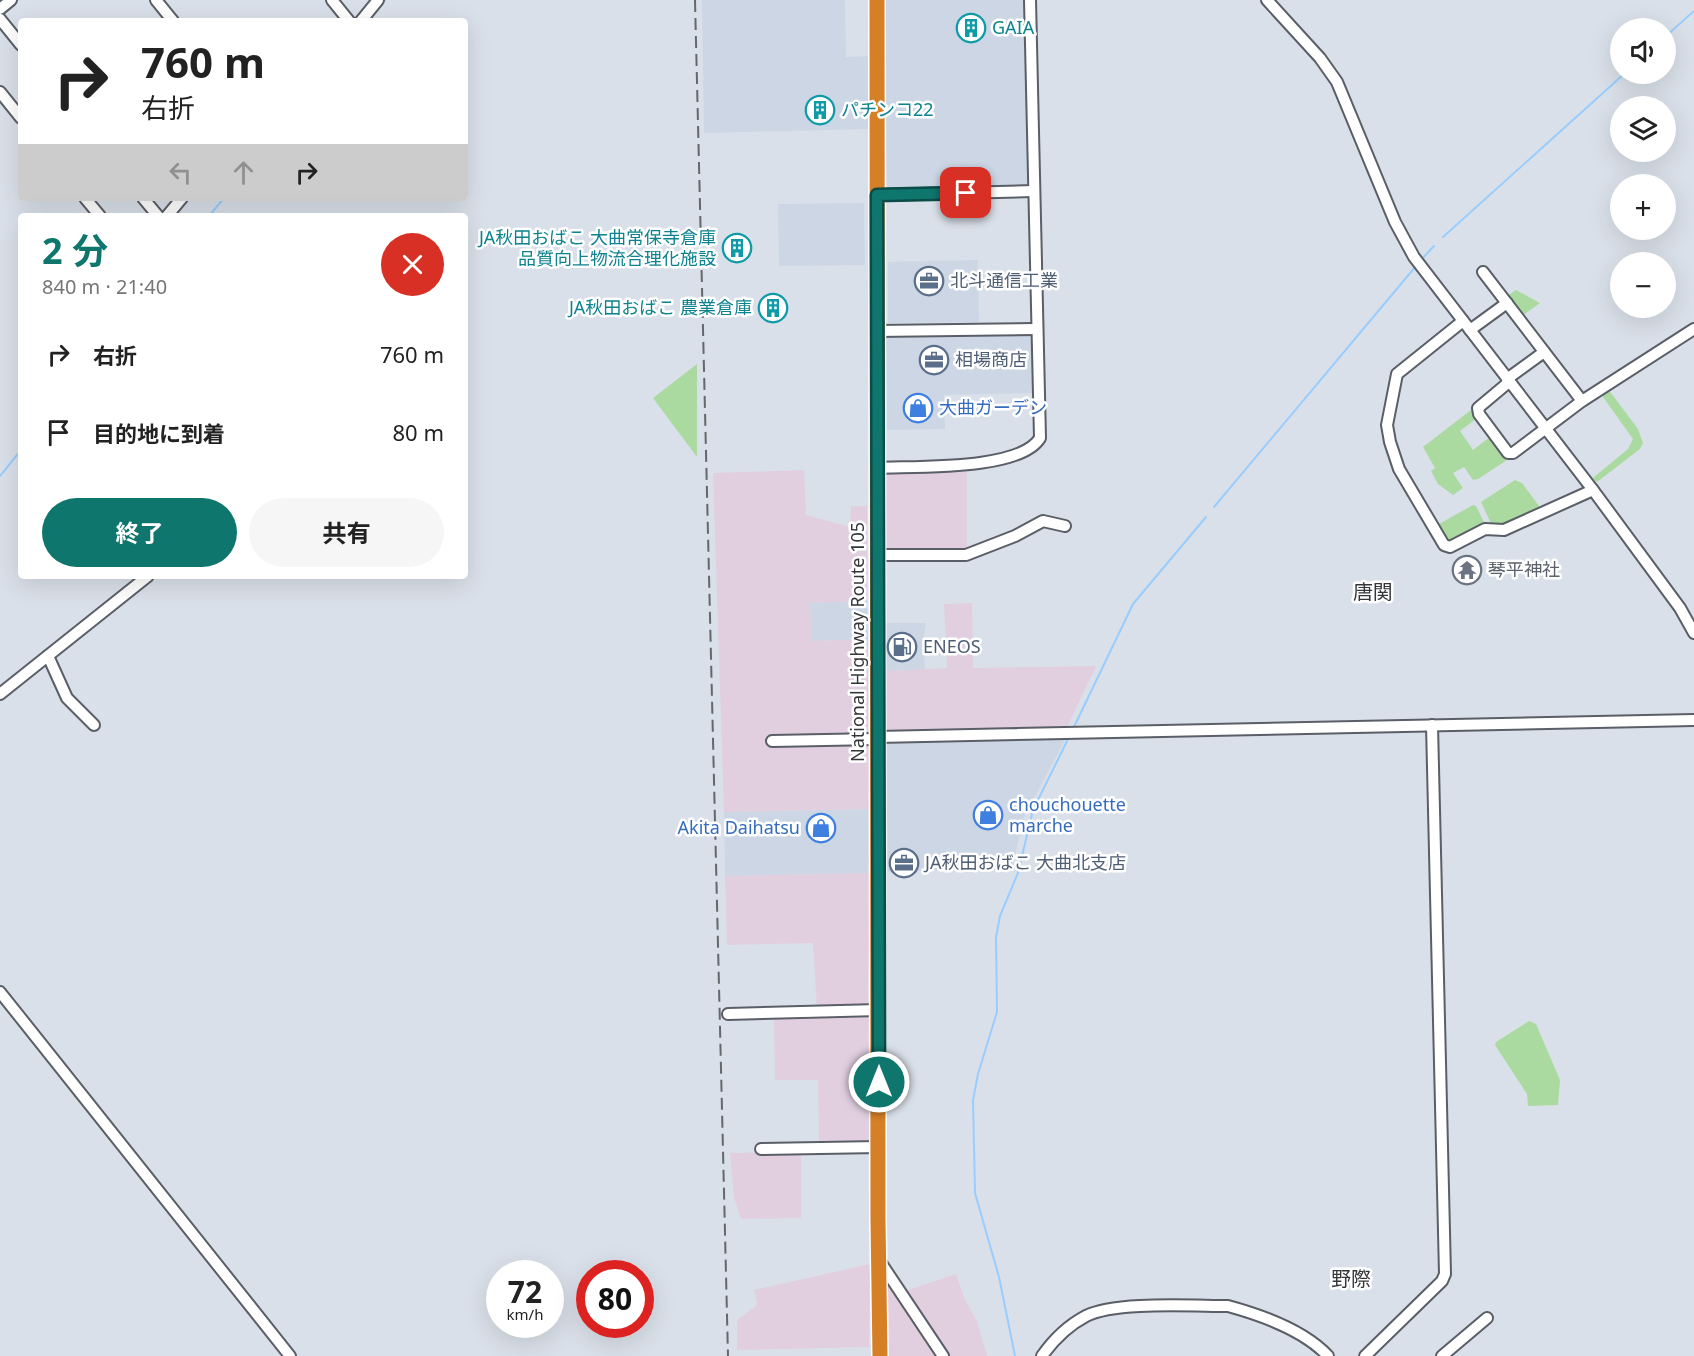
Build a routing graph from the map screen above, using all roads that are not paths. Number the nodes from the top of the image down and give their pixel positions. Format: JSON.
{"nodes":[{"id":1,"x":11,"y":0,"type":"edge"},
{"id":2,"x":156,"y":0,"type":"edge"},
{"id":3,"x":332,"y":0,"type":"edge"},
{"id":4,"x":378,"y":0,"type":"edge"},
{"id":5,"x":877,"y":0,"type":"edge"},
{"id":6,"x":1030,"y":0,"type":"edge"},
{"id":7,"x":1266,"y":0,"type":"edge"},
{"id":8,"x":0,"y":9,"type":"edge"},
{"id":9,"x":171,"y":18,"type":"edge"},
{"id":10,"x":347,"y":18,"type":"edge"},
{"id":11,"x":364,"y":18,"type":"edge"},
{"id":12,"x":0,"y":19,"type":"edge"},
{"id":13,"x":18,"y":41,"type":"edge"},
{"id":14,"x":0,"y":92,"type":"edge"},
{"id":15,"x":18,"y":114,"type":"edge"},
{"id":16,"x":1033,"y":191,"type":"junction"},
{"id":17,"x":877,"y":195,"type":"junction"},
{"id":18,"x":88,"y":201,"type":"edge"},
{"id":19,"x":146,"y":201,"type":"edge"},
{"id":20,"x":180,"y":201,"type":"edge"},
{"id":21,"x":98,"y":213,"type":"edge"},
{"id":22,"x":156,"y":213,"type":"edge"},
{"id":23,"x":170,"y":213,"type":"edge"},
{"id":24,"x":1483,"y":272,"type":"dead end"},
{"id":25,"x":1507,"y":303,"type":"junction"},
{"id":26,"x":1466,"y":325,"type":"junction"},
{"id":27,"x":1037,"y":329,"type":"junction"},
{"id":28,"x":1694,"y":329,"type":"edge"},
{"id":29,"x":876,"y":331,"type":"junction"},
{"id":30,"x":1544,"y":352,"type":"junction"},
{"id":31,"x":1508,"y":381,"type":"junction"},
{"id":32,"x":1582,"y":401,"type":"junction"},
{"id":33,"x":1545,"y":429,"type":"junction"},
{"id":34,"x":877,"y":468,"type":"junction"},
{"id":35,"x":1593,"y":490,"type":"junction"},
{"id":36,"x":1065,"y":526,"type":"dead end"},
{"id":37,"x":878,"y":555,"type":"junction"},
{"id":38,"x":144,"y":579,"type":"edge"},
{"id":39,"x":1694,"y":633,"type":"edge"},
{"id":40,"x":48,"y":656,"type":"junction"},
{"id":41,"x":0,"y":694,"type":"edge"},
{"id":42,"x":1694,"y":720,"type":"edge"},
{"id":43,"x":94,"y":725,"type":"dead end"},
{"id":44,"x":1432,"y":725,"type":"junction"},
{"id":45,"x":877,"y":738,"type":"junction"},
{"id":46,"x":772,"y":741,"type":"dead end"},
{"id":47,"x":0,"y":992,"type":"edge"},
{"id":48,"x":879,"y":1011,"type":"junction"},
{"id":49,"x":728,"y":1014,"type":"dead end"},
{"id":50,"x":879,"y":1147,"type":"junction"},
{"id":51,"x":761,"y":1149,"type":"dead end"},
{"id":52,"x":879,"y":1260,"type":"junction"},
{"id":53,"x":1487,"y":1318,"type":"dead end"},
{"id":54,"x":290,"y":1356,"type":"edge"},
{"id":55,"x":880,"y":1356,"type":"edge"},
{"id":56,"x":943,"y":1356,"type":"edge"},
{"id":57,"x":1042,"y":1356,"type":"edge"},
{"id":58,"x":1328,"y":1356,"type":"edge"},
{"id":59,"x":1365,"y":1356,"type":"edge"},
{"id":60,"x":1442,"y":1356,"type":"edge"}],
"edges":[{"from":1,"to":8,"type":"street"},
{"from":2,"to":9,"type":"street"},
{"from":3,"to":10,"type":"street"},
{"from":4,"to":11,"type":"street"},
{"from":5,"to":17,"type":"highway","name":"National Highway Route 105"},
{"from":6,"to":16,"type":"street"},
{"from":7,"to":26,"type":"street"},
{"from":12,"to":13,"type":"street"},
{"from":14,"to":15,"type":"street"},
{"from":16,"to":17,"type":"street"},
{"from":16,"to":27,"type":"street"},
{"from":17,"to":29,"type":"highway","name":"National Highway Route 105"},
{"from":18,"to":21,"type":"street"},
{"from":19,"to":22,"type":"street"},
{"from":20,"to":23,"type":"street"},
{"from":24,"to":25,"type":"street"},
{"from":25,"to":26,"type":"street"},
{"from":25,"to":30,"type":"street"},
{"from":26,"to":31,"type":"street"},
{"from":26,"to":35,"type":"street"},
{"from":27,"to":29,"type":"street"},
{"from":27,"to":34,"type":"street"},
{"from":28,"to":32,"type":"street"},
{"from":29,"to":34,"type":"highway","name":"National Highway Route 105"},
{"from":30,"to":31,"type":"street"},
{"from":30,"to":32,"type":"street"},
{"from":31,"to":33,"type":"street"},
{"from":31,"to":33,"type":"street"},
{"from":32,"to":33,"type":"street"},
{"from":33,"to":35,"type":"street"},
{"from":34,"to":37,"type":"highway","name":"National Highway Route 105"},
{"from":35,"to":39,"type":"street"},
{"from":36,"to":37,"type":"street"},
{"from":37,"to":45,"type":"highway","name":"National Highway Route 105"},
{"from":38,"to":40,"type":"street"},
{"from":40,"to":41,"type":"street"},
{"from":40,"to":43,"type":"street"},
{"from":42,"to":44,"type":"street"},
{"from":44,"to":45,"type":"street"},
{"from":44,"to":59,"type":"street"},
{"from":45,"to":46,"type":"street"},
{"from":45,"to":48,"type":"highway","name":"National Highway Route 105"},
{"from":47,"to":54,"type":"street"},
{"from":48,"to":49,"type":"street"},
{"from":48,"to":50,"type":"highway","name":"National Highway Route 105"},
{"from":50,"to":51,"type":"street"},
{"from":50,"to":52,"type":"highway","name":"National Highway Route 105"},
{"from":52,"to":55,"type":"highway","name":"National Highway Route 105"},
{"from":52,"to":56,"type":"street"},
{"from":53,"to":60,"type":"street"},
{"from":57,"to":58,"type":"street"}]}
